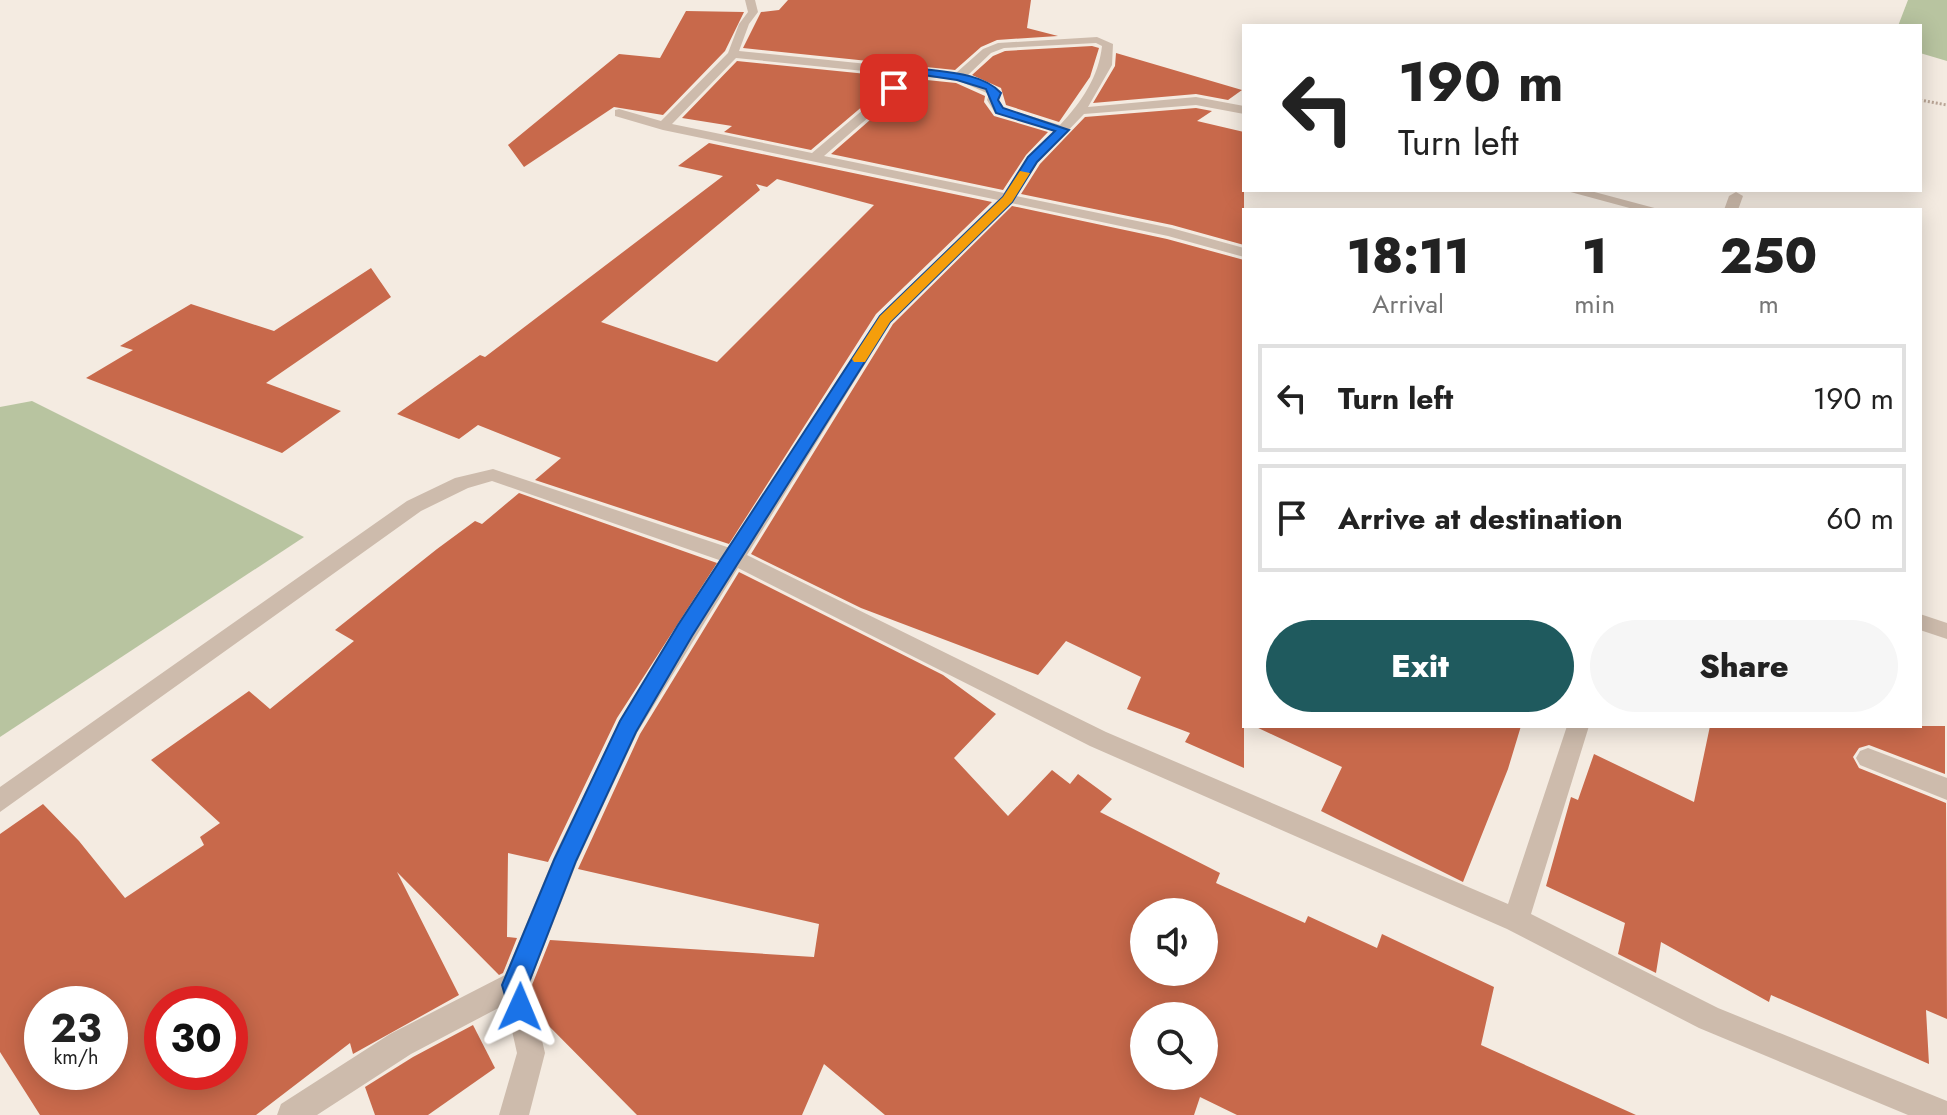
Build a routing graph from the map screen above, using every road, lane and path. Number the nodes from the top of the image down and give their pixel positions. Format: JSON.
{"nodes":[{"id":1,"x":750,"y":0,"type":"edge"},
{"id":2,"x":733,"y":54,"type":"junction"},
{"id":3,"x":915,"y":71,"type":"junction"},
{"id":4,"x":959,"y":77,"type":"junction"},
{"id":5,"x":1922,"y":100,"type":"edge"},
{"id":6,"x":1947,"y":105,"type":"edge"},
{"id":7,"x":1242,"y":110,"type":"edge"},
{"id":8,"x":1080,"y":111,"type":"junction"},
{"id":9,"x":619,"y":113,"type":"dead end"},
{"id":10,"x":663,"y":126,"type":"junction"},
{"id":11,"x":1063,"y":130,"type":"junction"},
{"id":12,"x":814,"y":158,"type":"junction"},
{"id":13,"x":1578,"y":192,"type":"edge"},
{"id":14,"x":1007,"y":199,"type":"junction"},
{"id":15,"x":1646,"y":208,"type":"edge"},
{"id":16,"x":1242,"y":252,"type":"edge"},
{"id":17,"x":733,"y":557,"type":"junction"},
{"id":18,"x":1922,"y":623,"type":"edge"},
{"id":19,"x":1947,"y":631,"type":"edge"},
{"id":20,"x":1577,"y":728,"type":"edge"},
{"id":21,"x":1868,"y":758,"type":"dead end"},
{"id":22,"x":1947,"y":789,"type":"edge"},
{"id":23,"x":0,"y":801,"type":"edge"},
{"id":24,"x":1516,"y":920,"type":"junction"},
{"id":25,"x":515,"y":985,"type":"junction"},
{"id":26,"x":292,"y":1115,"type":"edge"},
{"id":27,"x":514,"y":1115,"type":"edge"},
{"id":28,"x":1944,"y":1115,"type":"edge"}],
"edges":[{"from":1,"to":2,"type":"street"},
{"from":2,"to":3,"type":"street"},
{"from":2,"to":10,"type":"street"},
{"from":3,"to":4,"type":"street"},
{"from":3,"to":12,"type":"street"},
{"from":4,"to":8,"type":"street"},
{"from":4,"to":11,"type":"street"},
{"from":5,"to":6,"type":"path"},
{"from":7,"to":8,"type":"street"},
{"from":8,"to":11,"type":"street"},
{"from":9,"to":10,"type":"street"},
{"from":10,"to":12,"type":"street"},
{"from":11,"to":14,"type":"street"},
{"from":12,"to":14,"type":"street"},
{"from":13,"to":15,"type":"street"},
{"from":14,"to":16,"type":"street"},
{"from":14,"to":17,"type":"street"},
{"from":17,"to":23,"type":"street"},
{"from":17,"to":24,"type":"street"},
{"from":17,"to":25,"type":"street"},
{"from":18,"to":19,"type":"street"},
{"from":20,"to":24,"type":"street"},
{"from":21,"to":22,"type":"street"},
{"from":24,"to":28,"type":"street"},
{"from":25,"to":26,"type":"street"},
{"from":25,"to":27,"type":"street"}]}
